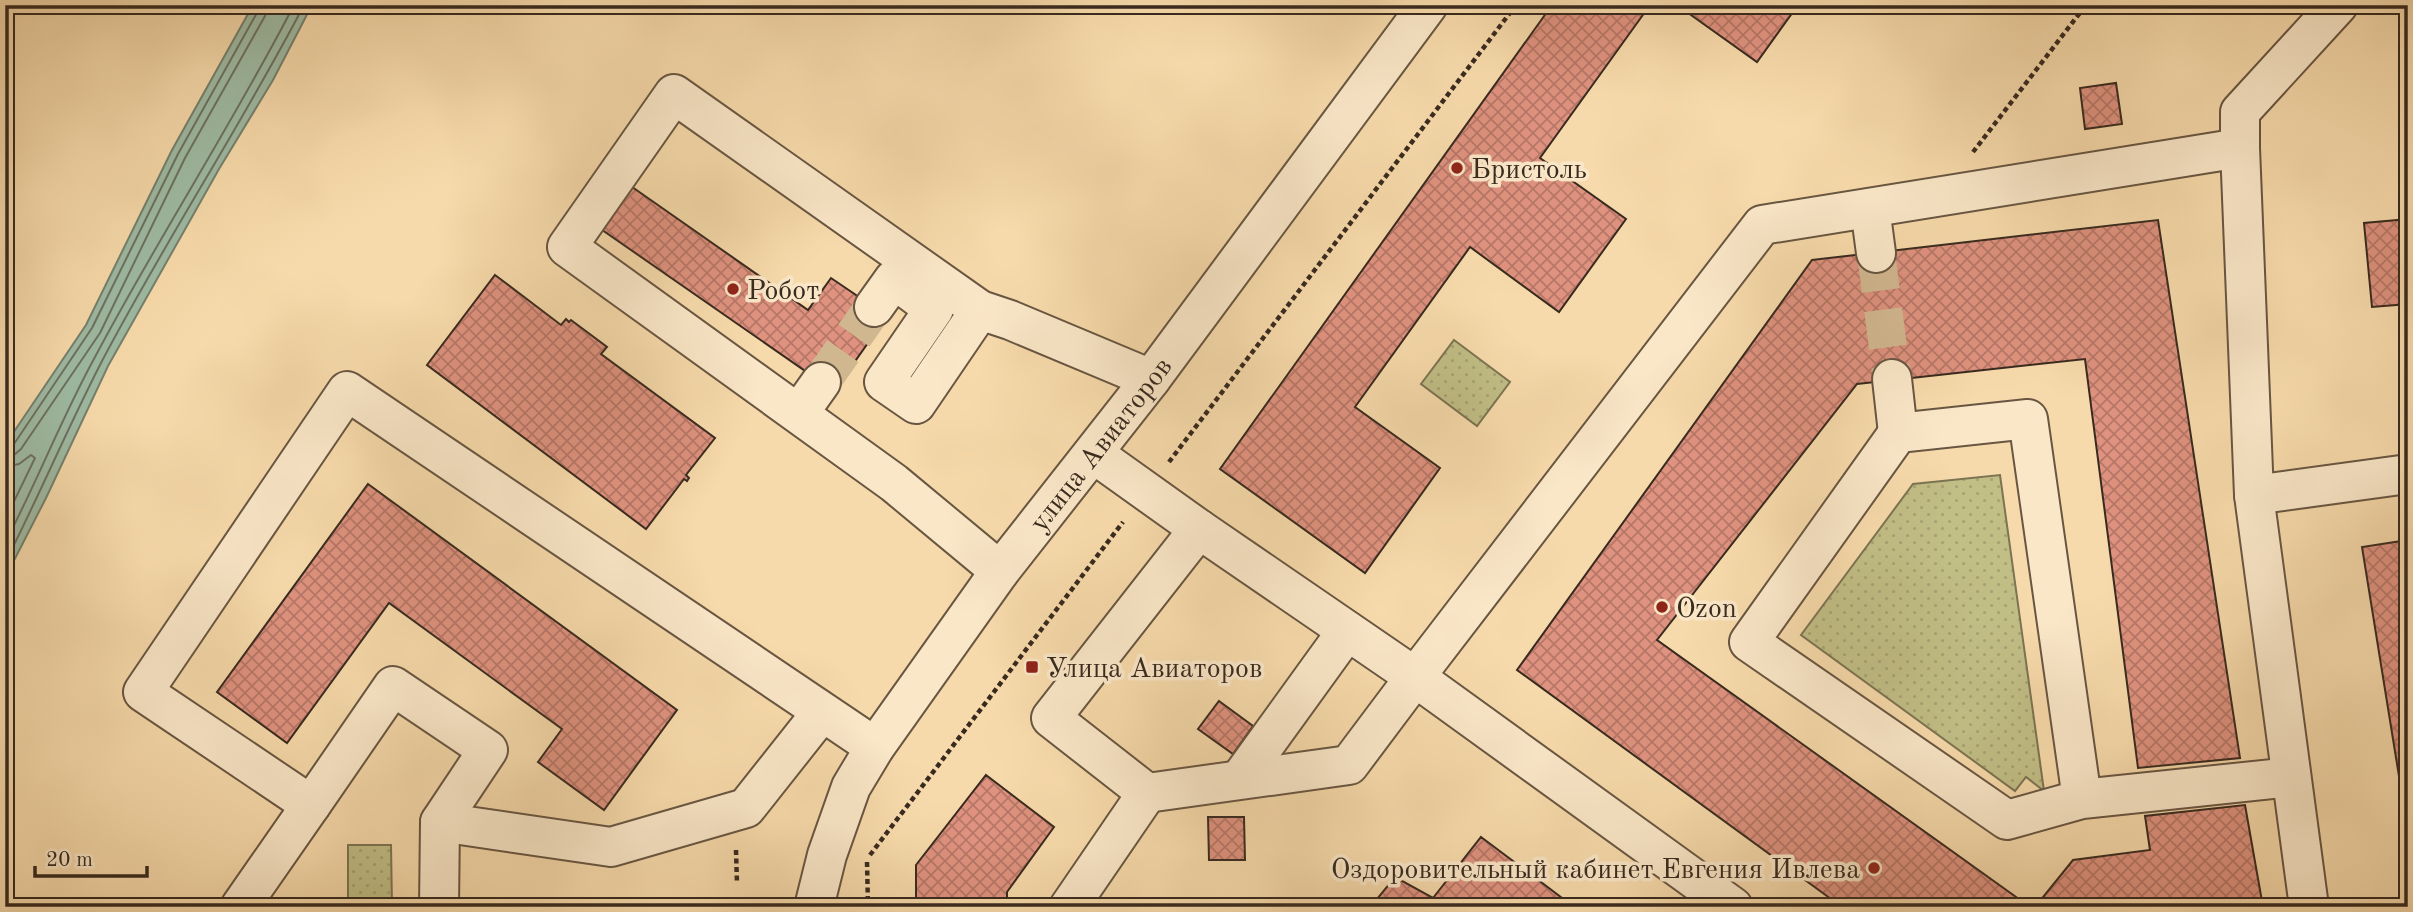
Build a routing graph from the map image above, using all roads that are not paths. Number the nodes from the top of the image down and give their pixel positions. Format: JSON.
{"nodes":[{"id":1,"x":1428,"y":5,"type":"edge"},
{"id":2,"x":2338,"y":5,"type":"edge"},
{"id":3,"x":2240,"y":148,"type":"junction"},
{"id":4,"x":1870,"y":208,"type":"junction"},
{"id":5,"x":1876,"y":253,"type":"tunnel mouth"},
{"id":6,"x":874,"y":307,"type":"tunnel mouth"},
{"id":7,"x":980,"y":310,"type":"junction"},
{"id":8,"x":1151,"y":379,"type":"junction"},
{"id":9,"x":1892,"y":379,"type":"tunnel mouth"},
{"id":10,"x":821,"y":382,"type":"tunnel mouth"},
{"id":11,"x":799,"y":413,"type":"junction"},
{"id":12,"x":1898,"y":433,"type":"junction"},
{"id":13,"x":1094,"y":454,"type":"junction"},
{"id":14,"x":2408,"y":474,"type":"edge"},
{"id":15,"x":2254,"y":495,"type":"junction"},
{"id":16,"x":1199,"y":529,"type":"junction"},
{"id":17,"x":1000,"y":571,"type":"junction"},
{"id":18,"x":1347,"y":631,"type":"junction"},
{"id":19,"x":1415,"y":677,"type":"junction"},
{"id":20,"x":822,"y":712,"type":"junction"},
{"id":21,"x":875,"y":747,"type":"junction"},
{"id":22,"x":2291,"y":777,"type":"junction"},
{"id":23,"x":1240,"y":779,"type":"junction"},
{"id":24,"x":1147,"y":793,"type":"junction"},
{"id":25,"x":2082,"y":799,"type":"junction"},
{"id":26,"x":311,"y":805,"type":"junction"},
{"id":27,"x":440,"y":822,"type":"junction"},
{"id":28,"x":240,"y":907,"type":"edge"},
{"id":29,"x":439,"y":907,"type":"edge"},
{"id":30,"x":814,"y":907,"type":"edge"},
{"id":31,"x":1069,"y":907,"type":"edge"},
{"id":32,"x":1733,"y":907,"type":"edge"},
{"id":33,"x":2309,"y":907,"type":"edge"}],
"edges":[{"from":1,"to":8,"type":"street","name":"улица Авиаторов"},
{"from":2,"to":3,"type":"street"},
{"from":3,"to":4,"type":"street"},
{"from":3,"to":15,"type":"street"},
{"from":4,"to":5,"type":"street"},
{"from":4,"to":19,"type":"street"},
{"from":6,"to":7,"type":"street"},
{"from":7,"to":8,"type":"street"},
{"from":7,"to":11,"type":"street"},
{"from":8,"to":13,"type":"street","name":"улица Авиаторов"},
{"from":9,"to":12,"type":"street"},
{"from":10,"to":11,"type":"street"},
{"from":11,"to":17,"type":"street"},
{"from":12,"to":25,"type":"street"},
{"from":12,"to":25,"type":"street"},
{"from":13,"to":16,"type":"street"},
{"from":13,"to":17,"type":"street","name":"улица Авиаторов"},
{"from":14,"to":15,"type":"street"},
{"from":15,"to":22,"type":"street"},
{"from":16,"to":18,"type":"street"},
{"from":16,"to":24,"type":"street"},
{"from":17,"to":21,"type":"street","name":"улица Авиаторов"},
{"from":18,"to":19,"type":"street"},
{"from":18,"to":23,"type":"street"},
{"from":19,"to":23,"type":"street"},
{"from":19,"to":32,"type":"street"},
{"from":20,"to":21,"type":"street"},
{"from":20,"to":26,"type":"street"},
{"from":20,"to":27,"type":"street"},
{"from":21,"to":30,"type":"street","name":"улица Авиаторов"},
{"from":22,"to":25,"type":"street"},
{"from":22,"to":33,"type":"street"},
{"from":23,"to":24,"type":"street"},
{"from":24,"to":31,"type":"street"},
{"from":26,"to":27,"type":"street"},
{"from":26,"to":28,"type":"street"},
{"from":27,"to":29,"type":"street"}]}
